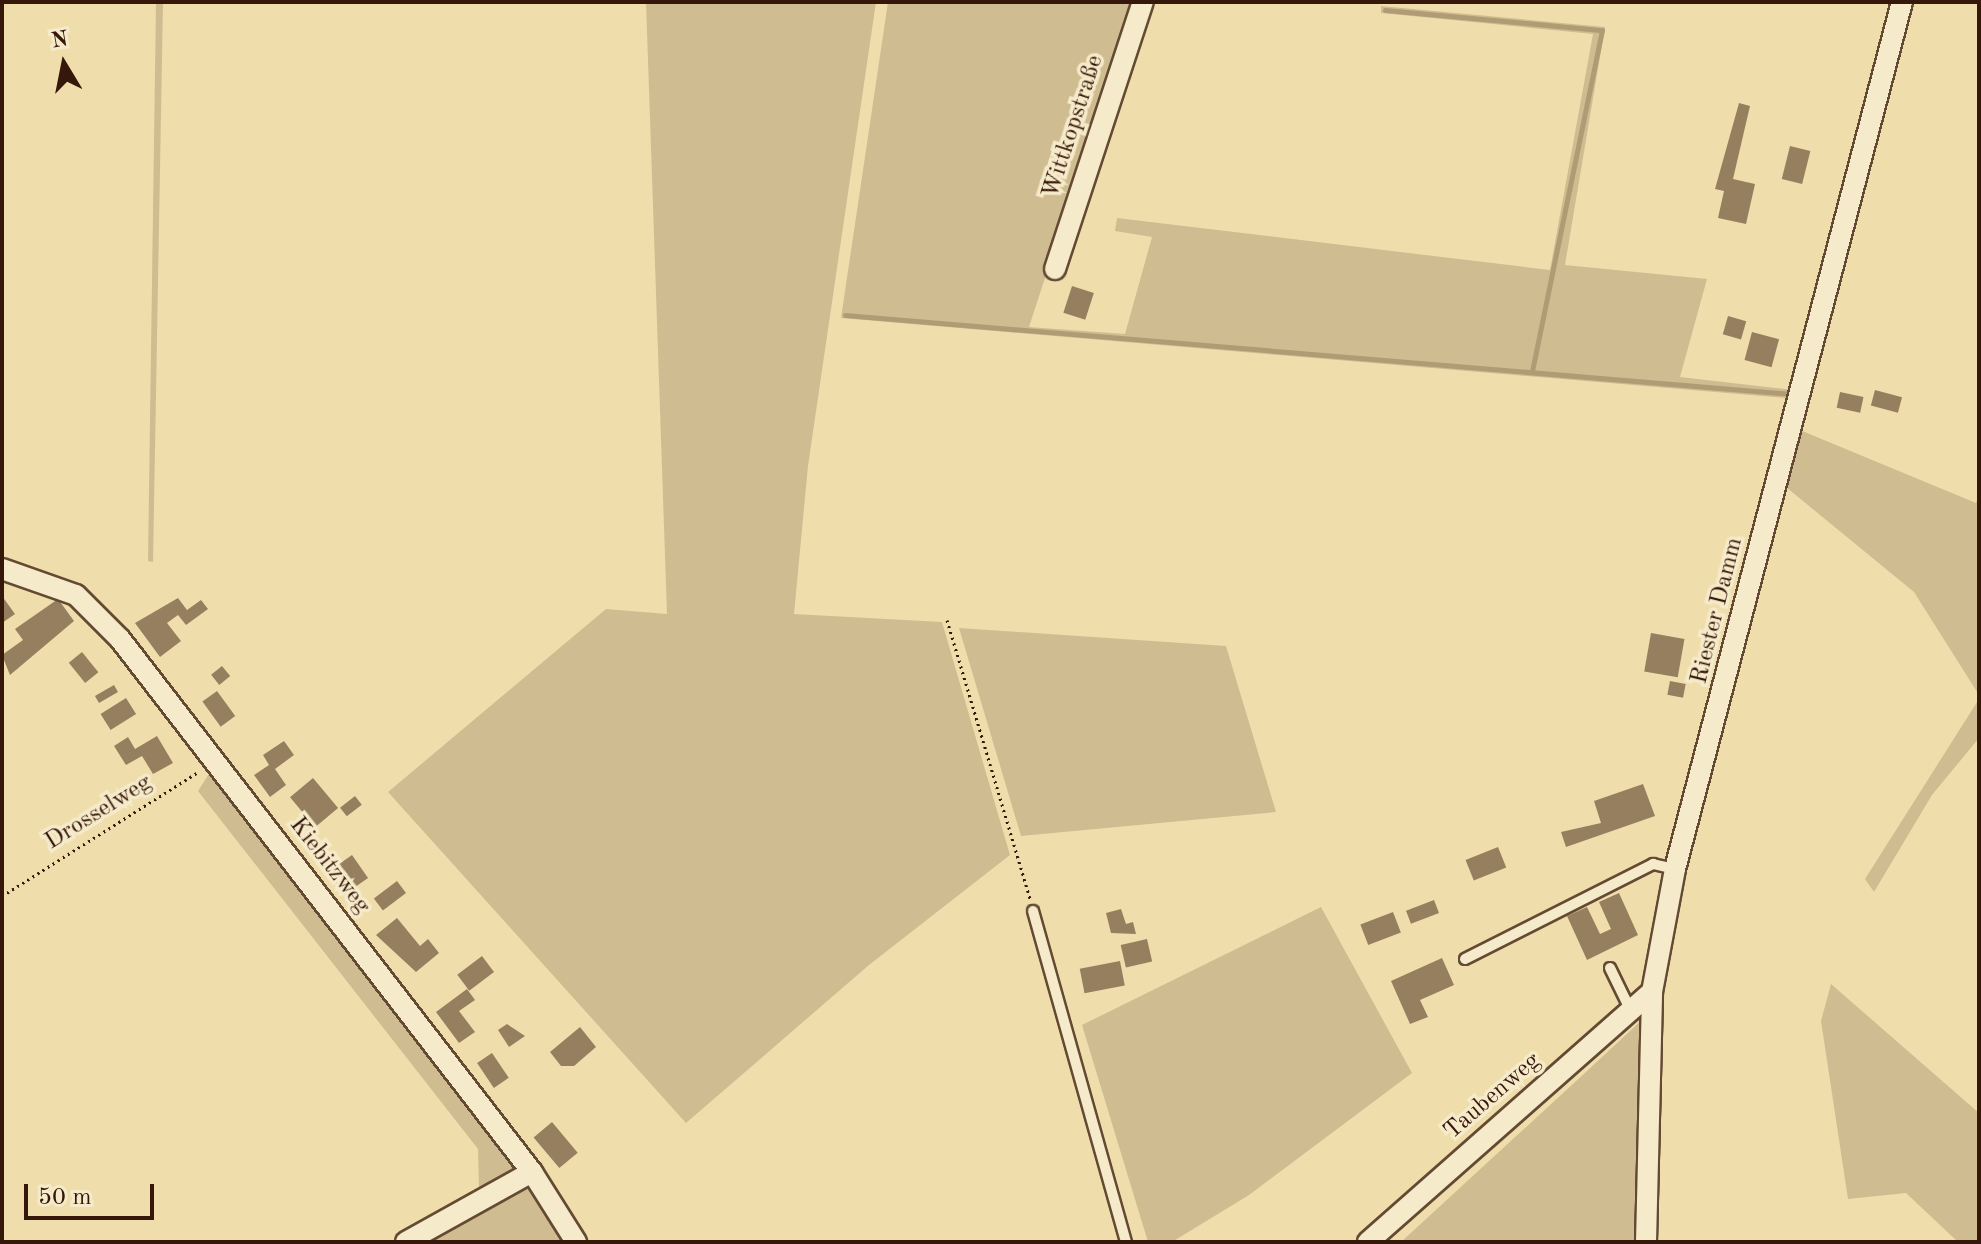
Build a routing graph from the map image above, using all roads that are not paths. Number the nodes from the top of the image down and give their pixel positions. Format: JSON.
{"nodes":[{"id":1,"x":1143,"y":2,"type":"edge"},
{"id":2,"x":1902,"y":2,"type":"edge"},
{"id":3,"x":1055,"y":269,"type":"dead end"},
{"id":4,"x":2,"y":569,"type":"edge"},
{"id":5,"x":1675,"y":869,"type":"junction"},
{"id":6,"x":1033,"y":911,"type":"road end"},
{"id":7,"x":1465,"y":959,"type":"dead end"},
{"id":8,"x":1610,"y":968,"type":"dead end"},
{"id":9,"x":1652,"y":992,"type":"junction"},
{"id":10,"x":1630,"y":1009,"type":"junction"},
{"id":11,"x":532,"y":1172,"type":"junction"},
{"id":12,"x":406,"y":1242,"type":"edge"},
{"id":13,"x":576,"y":1242,"type":"edge"},
{"id":14,"x":1126,"y":1242,"type":"edge"},
{"id":15,"x":1368,"y":1242,"type":"edge"},
{"id":16,"x":1646,"y":1242,"type":"edge"}],
"edges":[{"from":1,"to":3,"type":"street","name":"Wittkopstraße"},
{"from":2,"to":5,"type":"street","name":"Riester Damm"},
{"from":4,"to":11,"type":"street","name":"Kiebitzweg"},
{"from":5,"to":7,"type":"lane"},
{"from":5,"to":9,"type":"street","name":"Riester Damm"},
{"from":6,"to":14,"type":"lane"},
{"from":8,"to":10,"type":"lane"},
{"from":9,"to":10,"type":"street","name":"Taubenweg"},
{"from":9,"to":16,"type":"street","name":"Riester Damm"},
{"from":10,"to":15,"type":"street","name":"Taubenweg"},
{"from":11,"to":12,"type":"street"},
{"from":11,"to":13,"type":"street","name":"Kiebitzweg"}]}
